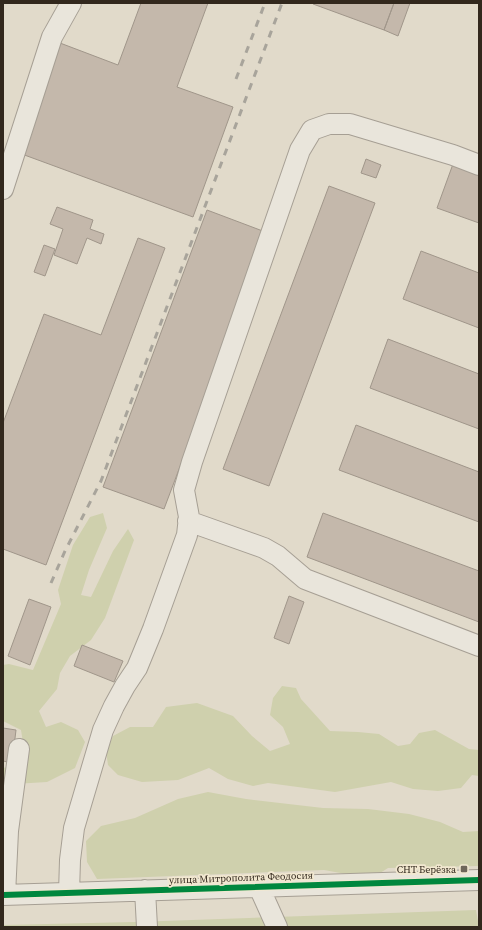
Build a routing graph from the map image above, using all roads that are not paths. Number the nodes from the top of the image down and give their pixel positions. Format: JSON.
{"nodes":[{"id":1,"x":71,"y":3,"type":"edge"},
{"id":2,"x":479,"y":165,"type":"edge"},
{"id":3,"x":3,"y":189,"type":"edge"},
{"id":4,"x":188,"y":521,"type":"junction"},
{"id":5,"x":479,"y":646,"type":"edge"},
{"id":6,"x":19,"y":749,"type":"dead end"},
{"id":7,"x":479,"y":880,"type":"edge"},
{"id":8,"x":258,"y":887,"type":"junction"},
{"id":9,"x":145,"y":890,"type":"junction"},
{"id":10,"x":69,"y":893,"type":"junction"},
{"id":11,"x":4,"y":895,"type":"edge"},
{"id":12,"x":147,"y":927,"type":"edge"},
{"id":13,"x":277,"y":927,"type":"edge"}],
"edges":[{"from":1,"to":3,"type":"street"},
{"from":2,"to":4,"type":"street"},
{"from":4,"to":5,"type":"street"},
{"from":4,"to":10,"type":"street"},
{"from":6,"to":11,"type":"street"},
{"from":7,"to":8,"type":"street","name":"улица Митрополита Феодосия"},
{"from":8,"to":9,"type":"street","name":"улица Митрополита Феодосия"},
{"from":8,"to":13,"type":"street"},
{"from":9,"to":10,"type":"street","name":"улица Митрополита Феодосия"},
{"from":9,"to":12,"type":"street"},
{"from":10,"to":11,"type":"street","name":"улица Митрополита Феодосия"}]}
